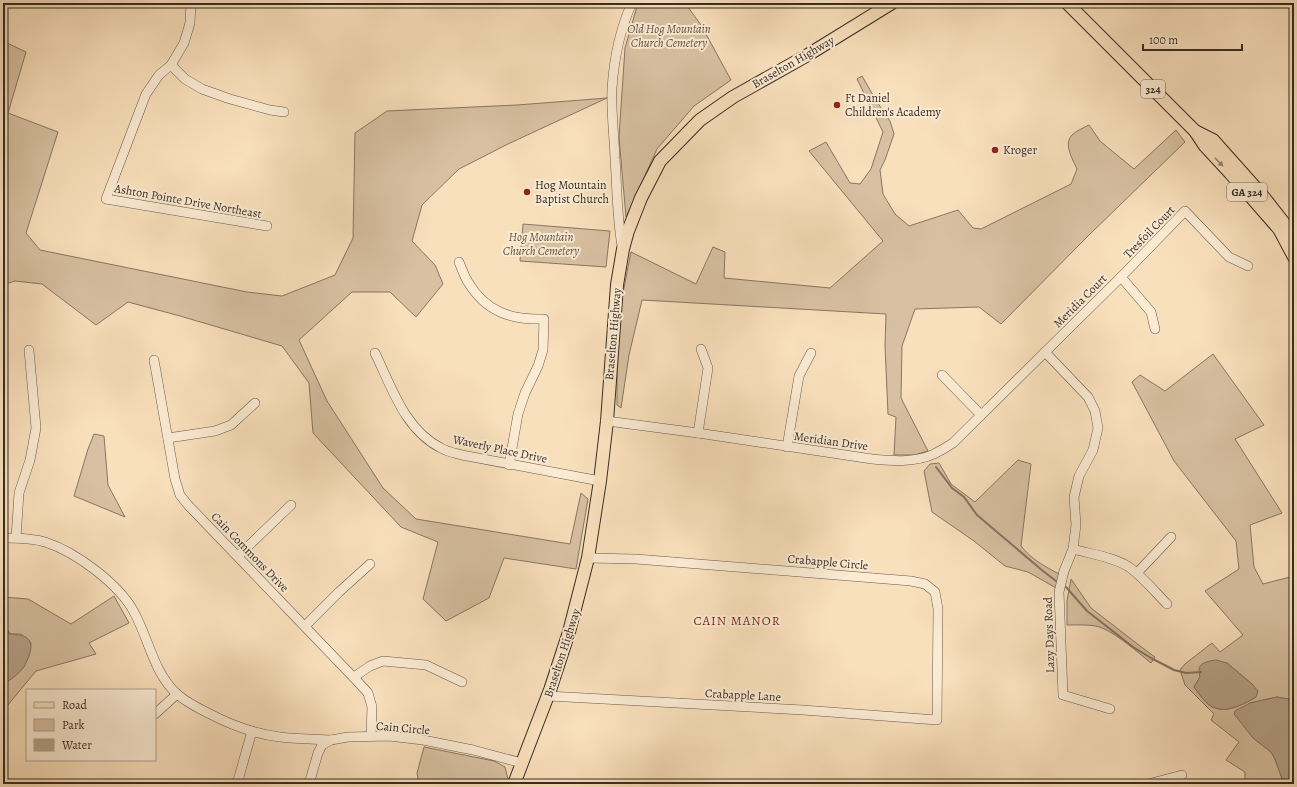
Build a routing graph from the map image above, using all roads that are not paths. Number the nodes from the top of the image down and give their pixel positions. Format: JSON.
{"nodes":[{"id":1,"x":191,"y":3,"type":"edge"},
{"id":2,"x":632,"y":3,"type":"edge"},
{"id":3,"x":892,"y":3,"type":"edge"},
{"id":4,"x":1067,"y":3,"type":"edge"},
{"id":5,"x":171,"y":66,"type":"junction"},
{"id":6,"x":284,"y":112,"type":"dead end"},
{"id":7,"x":1195,"y":131,"type":"junction"},
{"id":8,"x":267,"y":226,"type":"dead end"},
{"id":9,"x":1294,"y":236,"type":"edge"},
{"id":10,"x":623,"y":249,"type":"junction"},
{"id":11,"x":1294,"y":257,"type":"edge"},
{"id":12,"x":459,"y":262,"type":"dead end"},
{"id":13,"x":1248,"y":266,"type":"dead end"},
{"id":14,"x":1121,"y":277,"type":"junction"},
{"id":15,"x":1155,"y":329,"type":"dead end"},
{"id":16,"x":701,"y":349,"type":"dead end"},
{"id":17,"x":29,"y":350,"type":"dead end"},
{"id":18,"x":1045,"y":352,"type":"junction"},
{"id":19,"x":375,"y":353,"type":"dead end"},
{"id":20,"x":811,"y":353,"type":"dead end"},
{"id":21,"x":154,"y":360,"type":"dead end"},
{"id":22,"x":942,"y":375,"type":"dead end"},
{"id":23,"x":256,"y":403,"type":"dead end"},
{"id":24,"x":981,"y":415,"type":"junction"},
{"id":25,"x":607,"y":421,"type":"junction"},
{"id":26,"x":698,"y":433,"type":"junction"},
{"id":27,"x":168,"y":438,"type":"junction"},
{"id":28,"x":787,"y":447,"type":"junction"},
{"id":29,"x":509,"y":464,"type":"junction"},
{"id":30,"x":600,"y":481,"type":"junction"},
{"id":31,"x":291,"y":505,"type":"dead end"},
{"id":32,"x":3,"y":538,"type":"edge"},
{"id":33,"x":16,"y":538,"type":"junction"},
{"id":34,"x":1171,"y":538,"type":"dead end"},
{"id":35,"x":1073,"y":549,"type":"junction"},
{"id":36,"x":238,"y":556,"type":"junction"},
{"id":37,"x":588,"y":558,"type":"junction"},
{"id":38,"x":370,"y":564,"type":"dead end"},
{"id":39,"x":1137,"y":573,"type":"junction"},
{"id":40,"x":1167,"y":604,"type":"dead end"},
{"id":41,"x":305,"y":626,"type":"junction"},
{"id":42,"x":354,"y":677,"type":"junction"},
{"id":43,"x":462,"y":682,"type":"dead end"},
{"id":44,"x":177,"y":694,"type":"junction"},
{"id":45,"x":548,"y":696,"type":"junction"},
{"id":46,"x":1110,"y":709,"type":"dead end"},
{"id":47,"x":156,"y":713,"type":"edge"},
{"id":48,"x":937,"y":720,"type":"joint"},
{"id":49,"x":252,"y":732,"type":"junction"},
{"id":50,"x":371,"y":736,"type":"junction"},
{"id":51,"x":331,"y":740,"type":"junction"},
{"id":52,"x":522,"y":763,"type":"junction"},
{"id":53,"x":1182,"y":774,"type":"dead end"},
{"id":54,"x":237,"y":784,"type":"edge"},
{"id":55,"x":309,"y":784,"type":"edge"},
{"id":56,"x":514,"y":784,"type":"edge"},
{"id":57,"x":1148,"y":784,"type":"edge"}],
"edges":[{"from":1,"to":5,"type":"street","name":"Ashton Pointe Drive Northeast"},
{"from":2,"to":10,"type":"street"},
{"from":3,"to":10,"type":"main road","name":"Braselton Highway"},
{"from":4,"to":7,"type":"main road","number":"324"},
{"from":5,"to":6,"type":"street"},
{"from":5,"to":8,"type":"street","name":"Ashton Pointe Drive Northeast"},
{"from":7,"to":9,"type":"main road","number":"GA 324"},
{"from":7,"to":11,"type":"main road","number":"GA 324","one_way":true},
{"from":10,"to":25,"type":"main road","name":"Braselton Highway"},
{"from":12,"to":29,"type":"street"},
{"from":13,"to":14,"type":"street","name":"Tresfoil Court"},
{"from":14,"to":15,"type":"street","name":"Meridia Court"},
{"from":14,"to":18,"type":"street","name":"Meridia Court"},
{"from":16,"to":26,"type":"street"},
{"from":17,"to":33,"type":"street"},
{"from":18,"to":24,"type":"street"},
{"from":18,"to":35,"type":"street","name":"Lazy Days Road"},
{"from":19,"to":29,"type":"street","name":"Waverly Place Drive"},
{"from":20,"to":28,"type":"street"},
{"from":21,"to":27,"type":"street","name":"Cain Commons Drive"},
{"from":22,"to":24,"type":"street"},
{"from":23,"to":27,"type":"street"},
{"from":24,"to":28,"type":"street","name":"Meridian Drive"},
{"from":25,"to":26,"type":"street","name":"Meridian Drive"},
{"from":25,"to":30,"type":"main road","name":"Braselton Highway"},
{"from":26,"to":28,"type":"street","name":"Meridian Drive"},
{"from":27,"to":36,"type":"street","name":"Cain Commons Drive"},
{"from":29,"to":30,"type":"street","name":"Waverly Place Drive"},
{"from":30,"to":37,"type":"main road","name":"Braselton Highway"},
{"from":31,"to":36,"type":"street"},
{"from":32,"to":33,"type":"street","name":"Cain Circle"},
{"from":33,"to":44,"type":"street","name":"Cain Circle"},
{"from":34,"to":39,"type":"street"},
{"from":35,"to":39,"type":"street"},
{"from":35,"to":46,"type":"street","name":"Lazy Days Road"},
{"from":36,"to":41,"type":"street","name":"Cain Commons Drive"},
{"from":37,"to":45,"type":"main road","name":"Braselton Highway"},
{"from":37,"to":48,"type":"street","name":"Crabapple Circle"},
{"from":38,"to":41,"type":"street"},
{"from":39,"to":40,"type":"street"},
{"from":41,"to":42,"type":"street","name":"Cain Commons Drive"},
{"from":42,"to":43,"type":"street"},
{"from":42,"to":50,"type":"street","name":"Cain Commons Drive"},
{"from":44,"to":47,"type":"street"},
{"from":44,"to":49,"type":"street","name":"Cain Circle"},
{"from":45,"to":48,"type":"street","name":"Crabapple Lane"},
{"from":45,"to":52,"type":"main road","name":"Braselton Highway"},
{"from":49,"to":51,"type":"street","name":"Cain Circle"},
{"from":49,"to":54,"type":"street"},
{"from":50,"to":51,"type":"street","name":"Cain Circle"},
{"from":50,"to":52,"type":"street","name":"Cain Circle"},
{"from":51,"to":55,"type":"street"},
{"from":52,"to":56,"type":"main road","name":"Braselton Highway"},
{"from":53,"to":57,"type":"street"}]}
